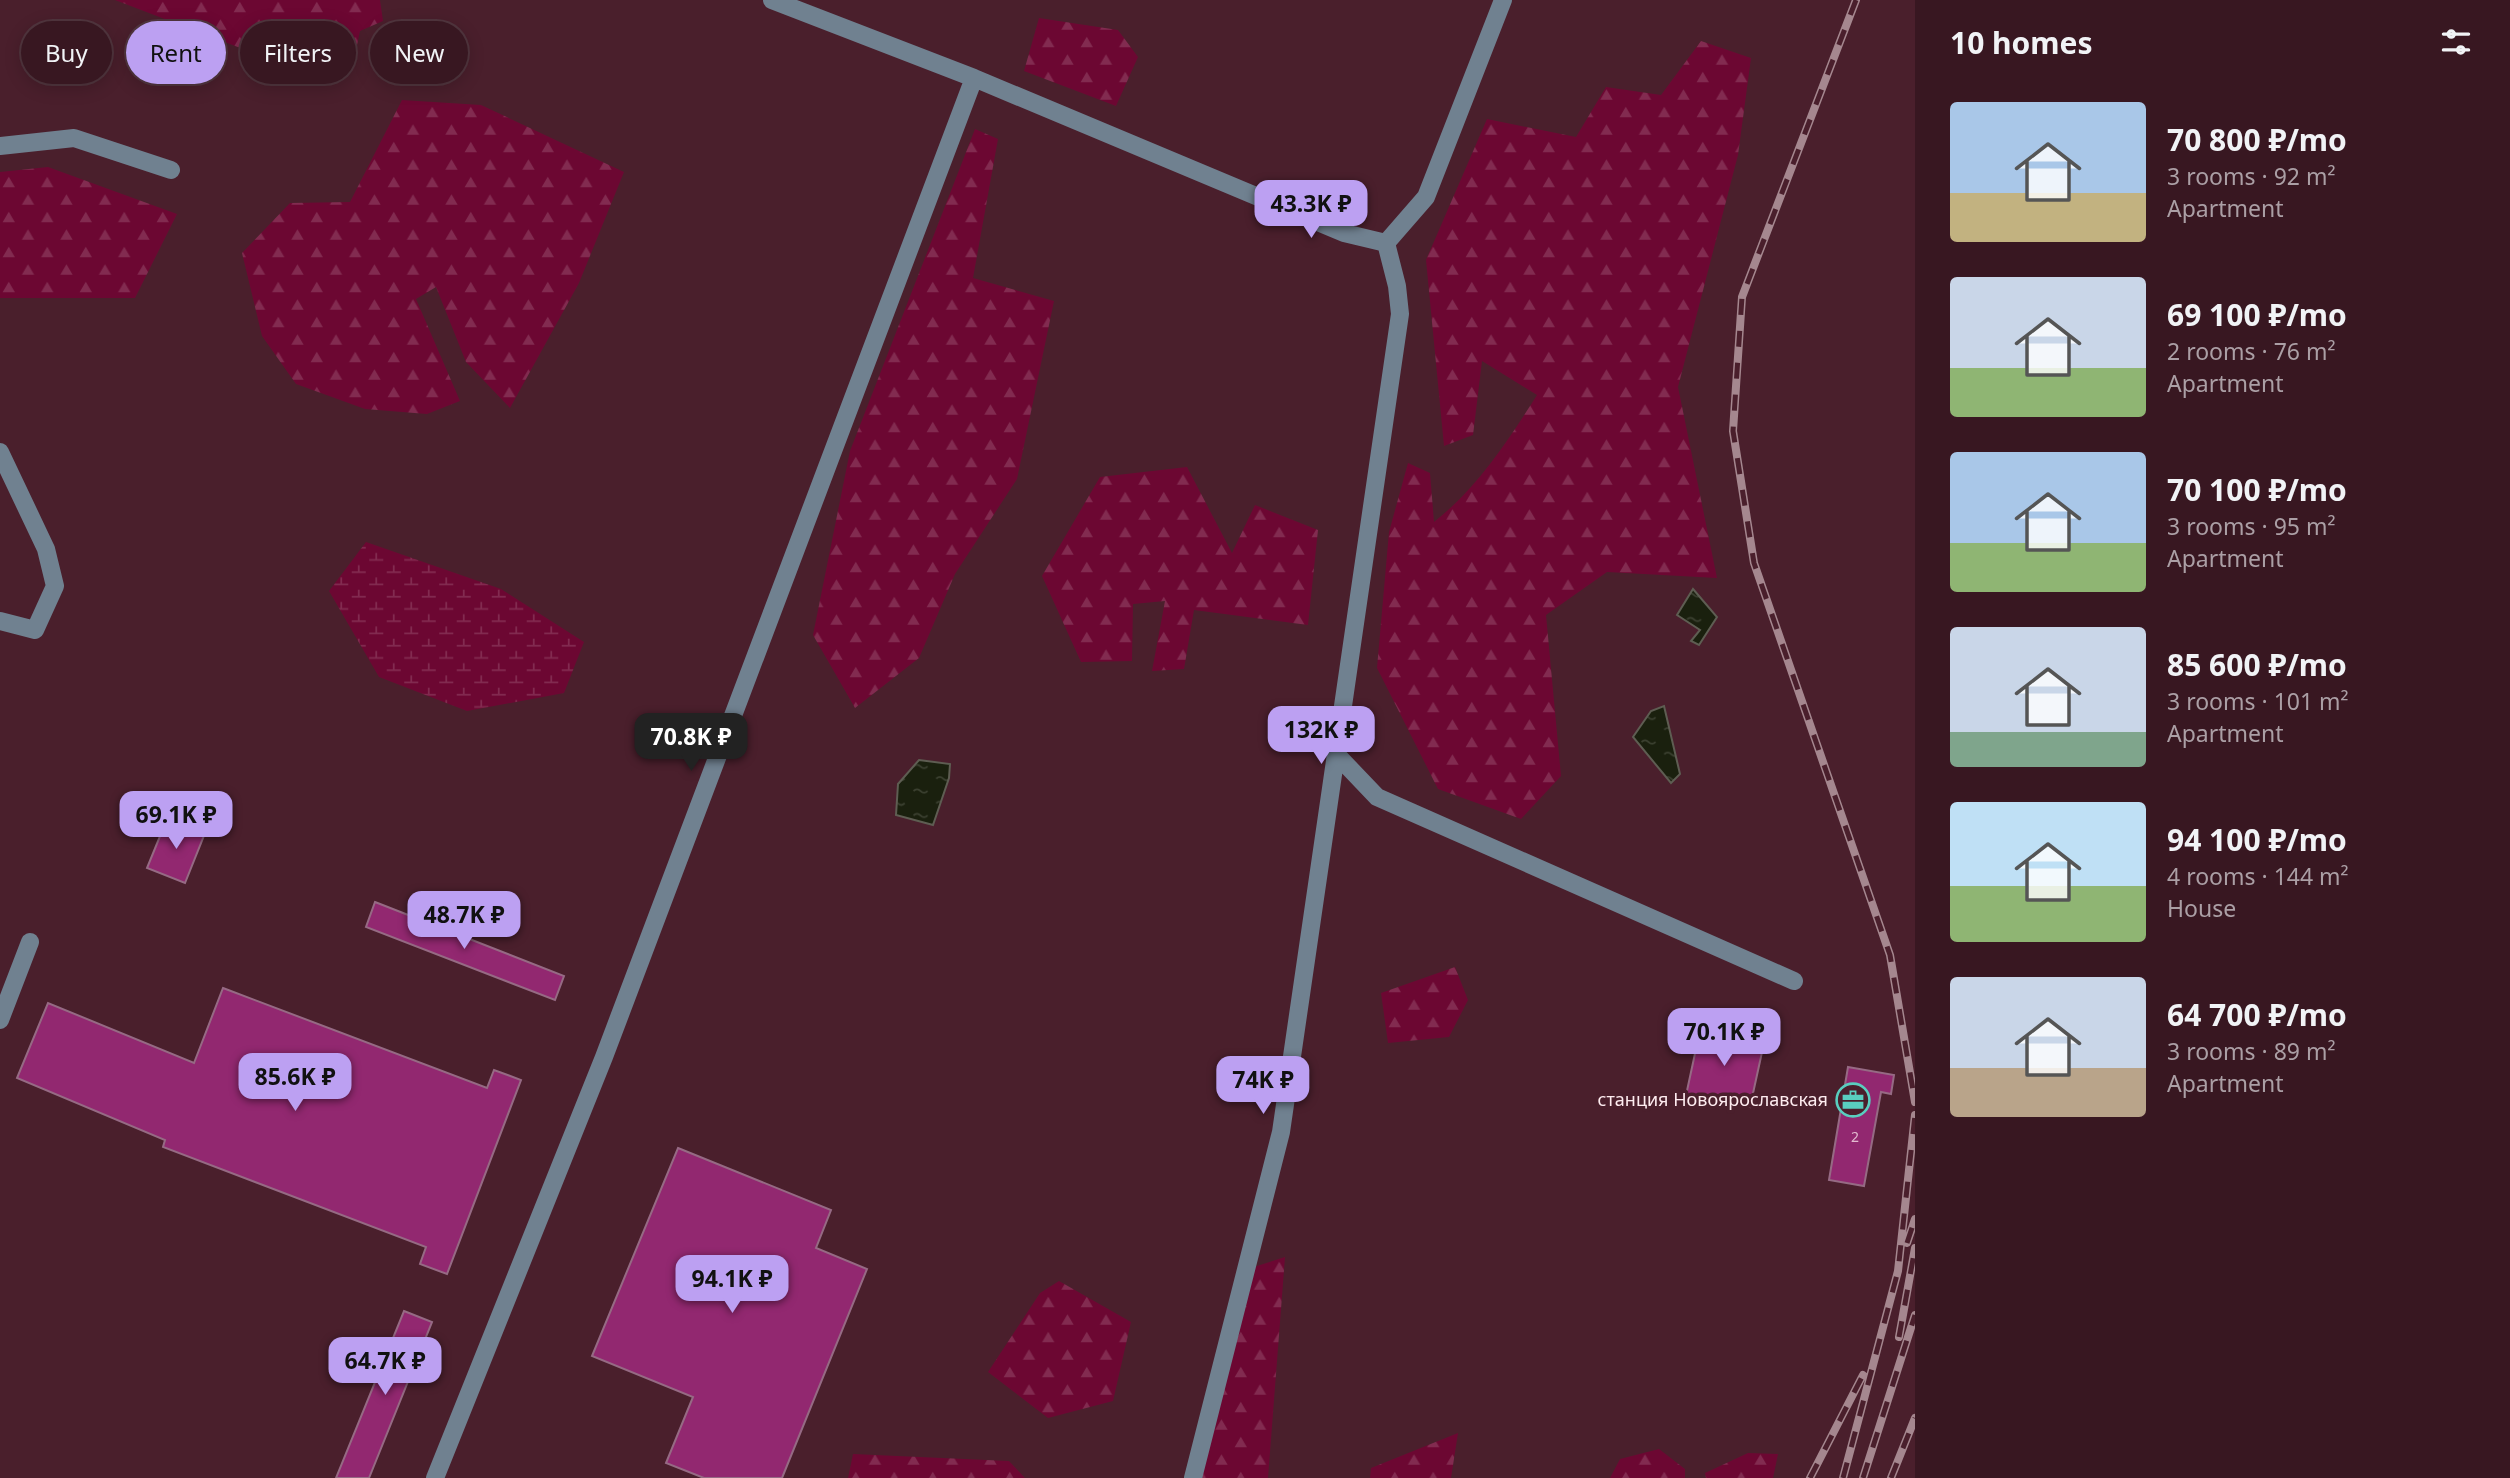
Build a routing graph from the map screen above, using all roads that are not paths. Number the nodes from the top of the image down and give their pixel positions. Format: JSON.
{"nodes":[{"id":1,"x":772,"y":0,"type":"edge"},
{"id":2,"x":1503,"y":0,"type":"edge"},
{"id":3,"x":974,"y":78,"type":"junction"},
{"id":4,"x":0,"y":146,"type":"edge"},
{"id":5,"x":171,"y":170,"type":"dead end"},
{"id":6,"x":1386,"y":243,"type":"junction"},
{"id":7,"x":0,"y":452,"type":"edge"},
{"id":8,"x":0,"y":621,"type":"edge"},
{"id":9,"x":1336,"y":754,"type":"junction"},
{"id":10,"x":30,"y":942,"type":"dead end"},
{"id":11,"x":1794,"y":981,"type":"dead end"},
{"id":12,"x":0,"y":1020,"type":"edge"},
{"id":13,"x":435,"y":1478,"type":"edge"},
{"id":14,"x":1193,"y":1478,"type":"edge"}],
"edges":[{"from":1,"to":3,"type":"street"},
{"from":2,"to":6,"type":"street"},
{"from":3,"to":6,"type":"street"},
{"from":3,"to":13,"type":"street"},
{"from":4,"to":5,"type":"street"},
{"from":6,"to":9,"type":"street"},
{"from":7,"to":8,"type":"street"},
{"from":9,"to":11,"type":"street"},
{"from":9,"to":14,"type":"street"},
{"from":10,"to":12,"type":"street"}]}
